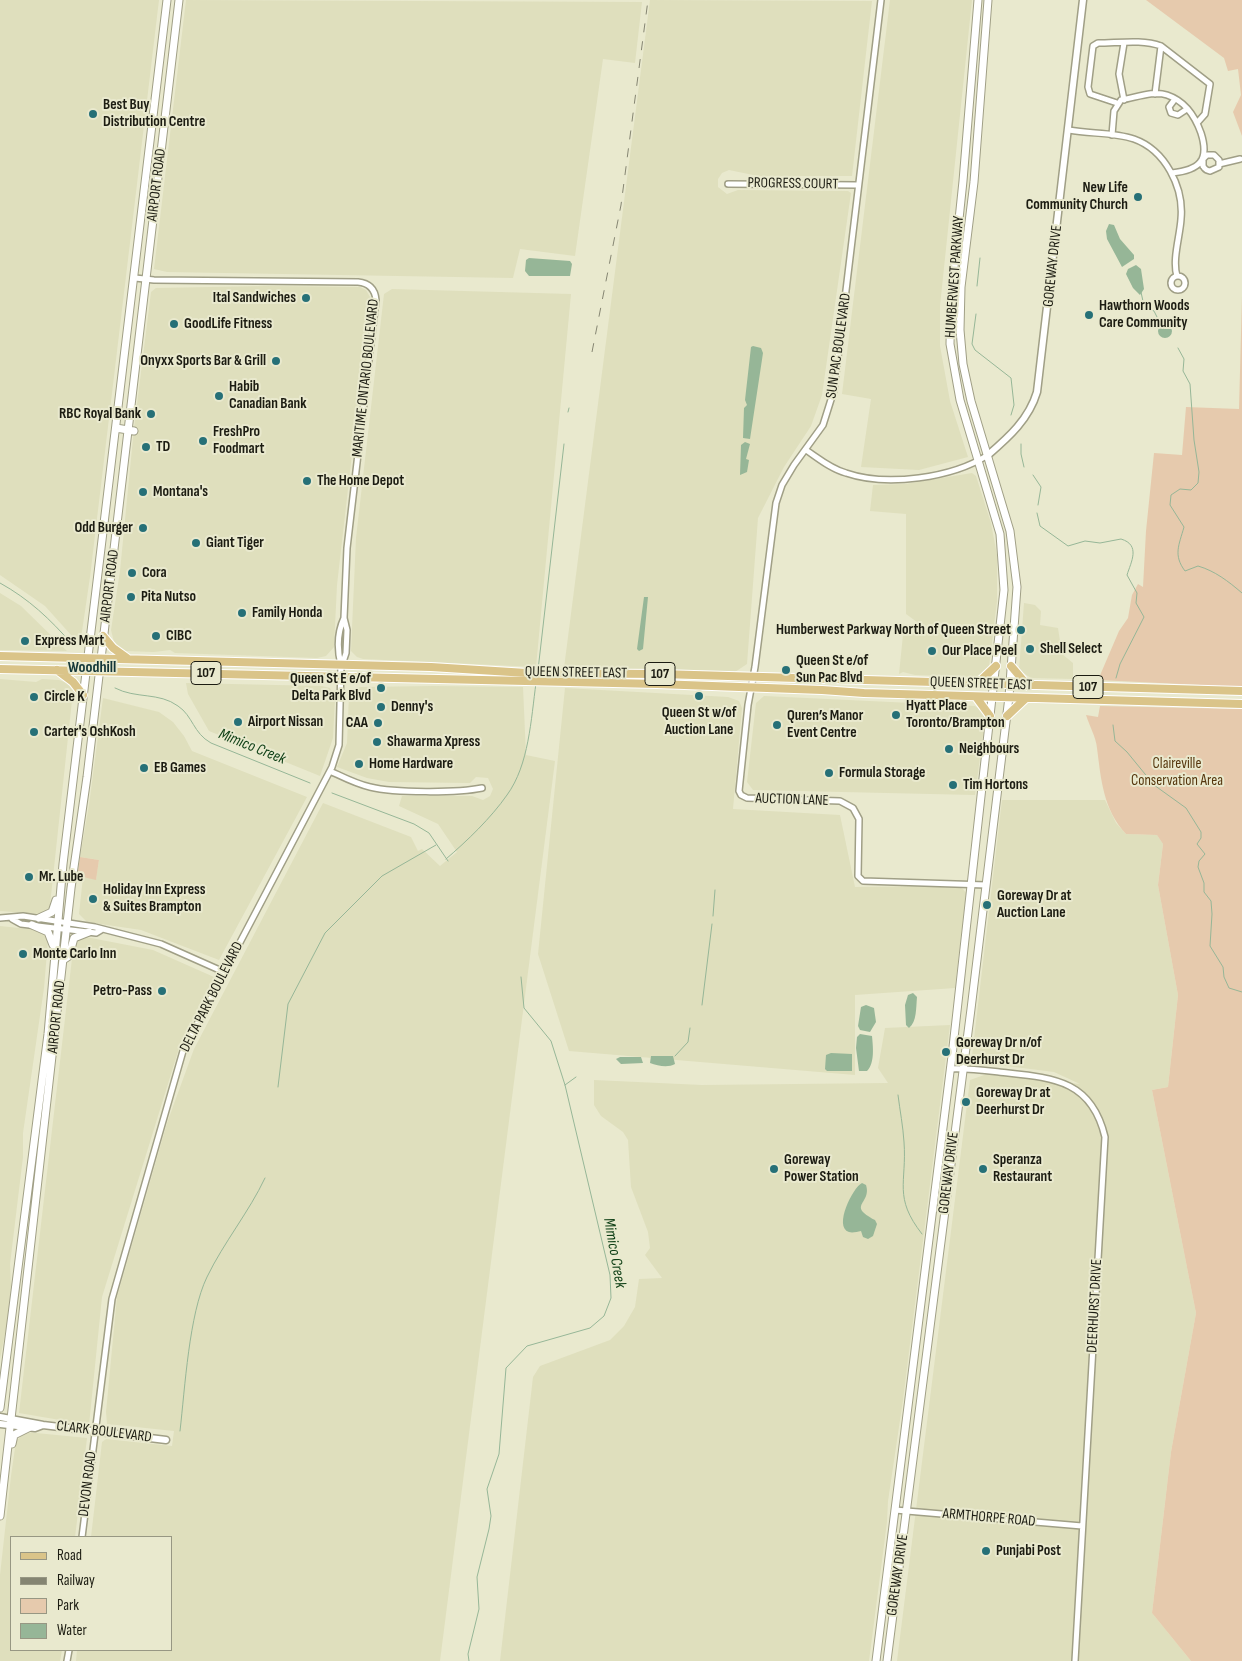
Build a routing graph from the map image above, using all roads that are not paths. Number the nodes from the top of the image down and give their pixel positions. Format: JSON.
{"nodes":[{"id":1,"x":167,"y":0,"type":"edge"},
{"id":2,"x":179,"y":0,"type":"edge"},
{"id":3,"x":881,"y":0,"type":"edge"},
{"id":4,"x":978,"y":0,"type":"edge"},
{"id":5,"x":988,"y":0,"type":"edge"},
{"id":6,"x":1083,"y":0,"type":"edge"},
{"id":7,"x":1124,"y":43,"type":"junction"},
{"id":8,"x":1161,"y":46,"type":"junction"},
{"id":9,"x":1155,"y":94,"type":"junction"},
{"id":10,"x":1175,"y":99,"type":"junction"},
{"id":11,"x":1124,"y":100,"type":"junction"},
{"id":12,"x":1118,"y":103,"type":"junction"},
{"id":13,"x":1188,"y":109,"type":"junction"},
{"id":14,"x":1197,"y":123,"type":"junction"},
{"id":15,"x":1069,"y":130,"type":"junction"},
{"id":16,"x":1112,"y":135,"type":"junction"},
{"id":17,"x":1204,"y":159,"type":"junction"},
{"id":18,"x":1240,"y":159,"type":"dead end"},
{"id":19,"x":1220,"y":164,"type":"junction"},
{"id":20,"x":1172,"y":173,"type":"junction"},
{"id":21,"x":728,"y":184,"type":"dead end"},
{"id":22,"x":858,"y":185,"type":"junction"},
{"id":23,"x":1176,"y":276,"type":"dead end"},
{"id":24,"x":135,"y":278,"type":"junction"},
{"id":25,"x":146,"y":279,"type":"junction"},
{"id":26,"x":116,"y":428,"type":"junction"},
{"id":27,"x":131,"y":431,"type":"junction"},
{"id":28,"x":806,"y":450,"type":"junction"},
{"id":29,"x":988,"y":455,"type":"junction"},
{"id":30,"x":979,"y":461,"type":"junction"},
{"id":31,"x":104,"y":636,"type":"junction"},
{"id":32,"x":0,"y":656,"type":"edge"},
{"id":33,"x":87,"y":658,"type":"junction"},
{"id":34,"x":101,"y":658,"type":"junction"},
{"id":35,"x":128,"y":658,"type":"junction"},
{"id":36,"x":269,"y":663,"type":"junction"},
{"id":37,"x":342,"y":665,"type":"junction"},
{"id":38,"x":996,"y":666,"type":"junction"},
{"id":39,"x":1011,"y":666,"type":"junction"},
{"id":40,"x":0,"y":669,"type":"edge"},
{"id":41,"x":57,"y":670,"type":"junction"},
{"id":42,"x":86,"y":670,"type":"junction"},
{"id":43,"x":99,"y":671,"type":"junction"},
{"id":44,"x":247,"y":674,"type":"junction"},
{"id":45,"x":341,"y":676,"type":"junction"},
{"id":46,"x":527,"y":677,"type":"junction"},
{"id":47,"x":753,"y":677,"type":"junction"},
{"id":48,"x":566,"y":678,"type":"junction"},
{"id":49,"x":976,"y":684,"type":"junction"},
{"id":50,"x":994,"y":685,"type":"junction"},
{"id":51,"x":1010,"y":686,"type":"junction"},
{"id":52,"x":1028,"y":686,"type":"junction"},
{"id":53,"x":751,"y":688,"type":"junction"},
{"id":54,"x":1242,"y":691,"type":"edge"},
{"id":55,"x":83,"y":695,"type":"junction"},
{"id":56,"x":976,"y":697,"type":"junction"},
{"id":57,"x":993,"y":697,"type":"junction"},
{"id":58,"x":1009,"y":697,"type":"junction"},
{"id":59,"x":1026,"y":698,"type":"junction"},
{"id":60,"x":1242,"y":704,"type":"edge"},
{"id":61,"x":990,"y":716,"type":"junction"},
{"id":62,"x":1006,"y":716,"type":"junction"},
{"id":63,"x":330,"y":771,"type":"junction"},
{"id":64,"x":482,"y":788,"type":"dead end"},
{"id":65,"x":972,"y":884,"type":"junction"},
{"id":66,"x":986,"y":885,"type":"junction"},
{"id":67,"x":60,"y":888,"type":"junction"},
{"id":68,"x":0,"y":918,"type":"edge"},
{"id":69,"x":38,"y":918,"type":"junction"},
{"id":70,"x":12,"y":919,"type":"junction"},
{"id":71,"x":32,"y":925,"type":"junction"},
{"id":72,"x":57,"y":925,"type":"junction"},
{"id":73,"x":67,"y":926,"type":"junction"},
{"id":74,"x":101,"y":930,"type":"junction"},
{"id":75,"x":89,"y":932,"type":"junction"},
{"id":76,"x":54,"y":954,"type":"junction"},
{"id":77,"x":63,"y":960,"type":"junction"},
{"id":78,"x":224,"y":972,"type":"junction"},
{"id":79,"x":963,"y":1068,"type":"junction"},
{"id":80,"x":950,"y":1069,"type":"junction"},
{"id":81,"x":2,"y":1386,"type":"edge"},
{"id":82,"x":0,"y":1408,"type":"edge"},
{"id":83,"x":0,"y":1417,"type":"edge"},
{"id":84,"x":11,"y":1422,"type":"junction"},
{"id":85,"x":0,"y":1424,"type":"edge"},
{"id":86,"x":43,"y":1425,"type":"junction"},
{"id":87,"x":30,"y":1427,"type":"junction"},
{"id":88,"x":95,"y":1431,"type":"junction"},
{"id":89,"x":166,"y":1440,"type":"dead end"},
{"id":90,"x":6,"y":1460,"type":"junction"},
{"id":91,"x":895,"y":1510,"type":"junction"},
{"id":92,"x":906,"y":1511,"type":"junction"},
{"id":93,"x":0,"y":1516,"type":"edge"},
{"id":94,"x":1082,"y":1526,"type":"junction"},
{"id":95,"x":82,"y":1536,"type":"edge"},
{"id":96,"x":876,"y":1661,"type":"edge"},
{"id":97,"x":887,"y":1661,"type":"edge"},
{"id":98,"x":1075,"y":1661,"type":"edge"}],
"edges":[{"from":1,"to":24,"type":"main road","name":"AIRPORT ROAD"},
{"from":2,"to":25,"type":"main road","name":"AIRPORT ROAD"},
{"from":3,"to":22,"type":"street","name":"SUN PAC BOULEVARD"},
{"from":4,"to":30,"type":"main road","name":"HUMBERWEST PARKWAY"},
{"from":5,"to":29,"type":"main road","name":"HUMBERWEST PARKWAY"},
{"from":6,"to":15,"type":"street","name":"GOREWAY DRIVE"},
{"from":7,"to":8,"type":"street"},
{"from":7,"to":11,"type":"street"},
{"from":7,"to":12,"type":"street"},
{"from":8,"to":9,"type":"street"},
{"from":8,"to":14,"type":"street"},
{"from":9,"to":10,"type":"street"},
{"from":9,"to":11,"type":"street"},
{"from":10,"to":13,"type":"street"},
{"from":10,"to":13,"type":"street"},
{"from":11,"to":12,"type":"street"},
{"from":12,"to":16,"type":"street"},
{"from":13,"to":14,"type":"street"},
{"from":14,"to":17,"type":"street"},
{"from":15,"to":16,"type":"street"},
{"from":15,"to":29,"type":"street","name":"GOREWAY DRIVE"},
{"from":16,"to":20,"type":"street"},
{"from":17,"to":19,"type":"street"},
{"from":17,"to":19,"type":"street"},
{"from":17,"to":20,"type":"street"},
{"from":18,"to":19,"type":"street"},
{"from":20,"to":23,"type":"street"},
{"from":21,"to":22,"type":"street","name":"PROGRESS COURT"},
{"from":22,"to":28,"type":"street","name":"SUN PAC BOULEVARD"},
{"from":24,"to":25,"type":"street","name":"MARITIME ONTARIO BOULEVARD"},
{"from":24,"to":26,"type":"main road","name":"AIRPORT ROAD"},
{"from":25,"to":27,"type":"main road","name":"AIRPORT ROAD"},
{"from":25,"to":37,"type":"street","name":"MARITIME ONTARIO BOULEVARD"},
{"from":26,"to":27,"type":"main road"},
{"from":26,"to":33,"type":"main road","name":"AIRPORT ROAD"},
{"from":27,"to":31,"type":"main road","name":"AIRPORT ROAD"},
{"from":28,"to":30,"type":"street"},
{"from":28,"to":47,"type":"street","name":"SUN PAC BOULEVARD"},
{"from":29,"to":30,"type":"street"},
{"from":29,"to":39,"type":"main road","name":"HUMBERWEST PARKWAY"},
{"from":30,"to":38,"type":"main road","name":"HUMBERWEST PARKWAY"},
{"from":31,"to":34,"type":"main road","name":"AIRPORT ROAD"},
{"from":31,"to":35,"type":"main road"},
{"from":32,"to":33,"type":"main road","name":"QUEEN STREET EAST","number":"107"},
{"from":33,"to":34,"type":"main road","name":"QUEEN STREET EAST","number":"107"},
{"from":33,"to":42,"type":"main road","name":"AIRPORT ROAD"},
{"from":34,"to":35,"type":"main road","name":"QUEEN STREET EAST","number":"107"},
{"from":34,"to":43,"type":"main road","name":"AIRPORT ROAD"},
{"from":35,"to":36,"type":"main road","name":"QUEEN STREET EAST","number":"107"},
{"from":36,"to":37,"type":"main road","name":"QUEEN STREET EAST","number":"107"},
{"from":36,"to":44,"type":"main road"},
{"from":37,"to":45,"type":"street","name":"DELTA PARK BOULEVARD"},
{"from":37,"to":46,"type":"main road","name":"QUEEN STREET EAST","number":"107"},
{"from":38,"to":49,"type":"main road"},
{"from":38,"to":50,"type":"main road","name":"HUMBERWEST PARKWAY"},
{"from":39,"to":51,"type":"main road","name":"HUMBERWEST PARKWAY"},
{"from":39,"to":52,"type":"main road"},
{"from":40,"to":41,"type":"main road","name":"QUEEN STREET EAST","number":"107"},
{"from":41,"to":42,"type":"main road","name":"QUEEN STREET EAST","number":"107"},
{"from":41,"to":55,"type":"main road"},
{"from":42,"to":43,"type":"main road","name":"QUEEN STREET EAST","number":"107"},
{"from":42,"to":55,"type":"main road","name":"AIRPORT ROAD"},
{"from":43,"to":44,"type":"main road","name":"QUEEN STREET EAST","number":"107"},
{"from":43,"to":73,"type":"main road","name":"AIRPORT ROAD"},
{"from":44,"to":45,"type":"main road","name":"QUEEN STREET EAST","number":"107"},
{"from":45,"to":46,"type":"main road","name":"QUEEN STREET EAST","number":"107"},
{"from":45,"to":63,"type":"street","name":"DELTA PARK BOULEVARD"},
{"from":46,"to":48,"type":"main road","name":"QUEEN STREET EAST","number":"107"},
{"from":47,"to":48,"type":"main road","name":"QUEEN STREET EAST","number":"107"},
{"from":47,"to":49,"type":"main road","name":"QUEEN STREET EAST","number":"107"},
{"from":47,"to":53,"type":"street","name":"AUCTION LANE"},
{"from":48,"to":53,"type":"main road","name":"QUEEN STREET EAST","number":"107"},
{"from":49,"to":50,"type":"main road","name":"QUEEN STREET EAST","number":"107"},
{"from":50,"to":51,"type":"main road","name":"QUEEN STREET EAST","number":"107"},
{"from":50,"to":57,"type":"main road","name":"HUMBERWEST PARKWAY"},
{"from":51,"to":52,"type":"main road","name":"QUEEN STREET EAST","number":"107"},
{"from":51,"to":58,"type":"main road","name":"GOREWAY DRIVE"},
{"from":52,"to":54,"type":"main road","name":"QUEEN STREET EAST","number":"107"},
{"from":53,"to":56,"type":"main road","name":"QUEEN STREET EAST","number":"107"},
{"from":53,"to":65,"type":"street","name":"AUCTION LANE"},
{"from":55,"to":67,"type":"main road","name":"AIRPORT ROAD"},
{"from":56,"to":57,"type":"main road","name":"QUEEN STREET EAST","number":"107"},
{"from":56,"to":61,"type":"main road"},
{"from":57,"to":58,"type":"main road","name":"QUEEN STREET EAST","number":"107"},
{"from":57,"to":61,"type":"main road","name":"GOREWAY DRIVE"},
{"from":58,"to":59,"type":"main road","name":"QUEEN STREET EAST","number":"107"},
{"from":58,"to":62,"type":"main road","name":"GOREWAY DRIVE"},
{"from":59,"to":60,"type":"main road","name":"QUEEN STREET EAST","number":"107"},
{"from":59,"to":62,"type":"main road"},
{"from":61,"to":65,"type":"main road","name":"GOREWAY DRIVE"},
{"from":62,"to":66,"type":"main road","name":"GOREWAY DRIVE"},
{"from":63,"to":64,"type":"street"},
{"from":63,"to":78,"type":"street","name":"DELTA PARK BOULEVARD"},
{"from":65,"to":66,"type":"street","name":"AUCTION LANE"},
{"from":65,"to":80,"type":"main road","name":"GOREWAY DRIVE"},
{"from":66,"to":79,"type":"main road","name":"GOREWAY DRIVE"},
{"from":67,"to":69,"type":"main road"},
{"from":67,"to":72,"type":"main road","name":"AIRPORT ROAD"},
{"from":68,"to":70,"type":"street"},
{"from":69,"to":70,"type":"street"},
{"from":69,"to":72,"type":"street"},
{"from":70,"to":71,"type":"street"},
{"from":71,"to":72,"type":"street"},
{"from":71,"to":76,"type":"main road"},
{"from":72,"to":73,"type":"street"},
{"from":72,"to":76,"type":"main road","name":"AIRPORT ROAD"},
{"from":73,"to":74,"type":"street"},
{"from":73,"to":75,"type":"street"},
{"from":73,"to":77,"type":"main road","name":"AIRPORT ROAD"},
{"from":74,"to":75,"type":"street"},
{"from":74,"to":78,"type":"street"},
{"from":75,"to":77,"type":"main road"},
{"from":76,"to":81,"type":"main road","name":"AIRPORT ROAD"},
{"from":77,"to":84,"type":"main road","name":"AIRPORT ROAD"},
{"from":78,"to":88,"type":"street","name":"DELTA PARK BOULEVARD"},
{"from":79,"to":80,"type":"street","name":"DEERHURST DRIVE"},
{"from":79,"to":92,"type":"main road","name":"GOREWAY DRIVE"},
{"from":79,"to":94,"type":"street","name":"DEERHURST DRIVE"},
{"from":80,"to":91,"type":"main road","name":"GOREWAY DRIVE"},
{"from":81,"to":82,"type":"main road","name":"AIRPORT ROAD"},
{"from":83,"to":84,"type":"street","name":"CLARK BOULEVARD"},
{"from":84,"to":85,"type":"street","name":"CLARK BOULEVARD"},
{"from":84,"to":86,"type":"street","name":"CLARK BOULEVARD"},
{"from":84,"to":87,"type":"street","name":"CLARK BOULEVARD"},
{"from":84,"to":90,"type":"main road","name":"AIRPORT ROAD"},
{"from":86,"to":87,"type":"street","name":"CLARK BOULEVARD"},
{"from":86,"to":88,"type":"street","name":"CLARK BOULEVARD"},
{"from":87,"to":90,"type":"main road"},
{"from":88,"to":89,"type":"street","name":"CLARK BOULEVARD"},
{"from":88,"to":95,"type":"street","name":"DEVON ROAD"},
{"from":90,"to":93,"type":"main road","name":"AIRPORT ROAD"},
{"from":91,"to":92,"type":"street","name":"ARMTHORPE ROAD"},
{"from":91,"to":96,"type":"main road","name":"GOREWAY DRIVE"},
{"from":92,"to":94,"type":"street","name":"ARMTHORPE ROAD"},
{"from":92,"to":97,"type":"main road","name":"GOREWAY DRIVE"},
{"from":94,"to":98,"type":"street","name":"DEERHURST DRIVE"}]}
